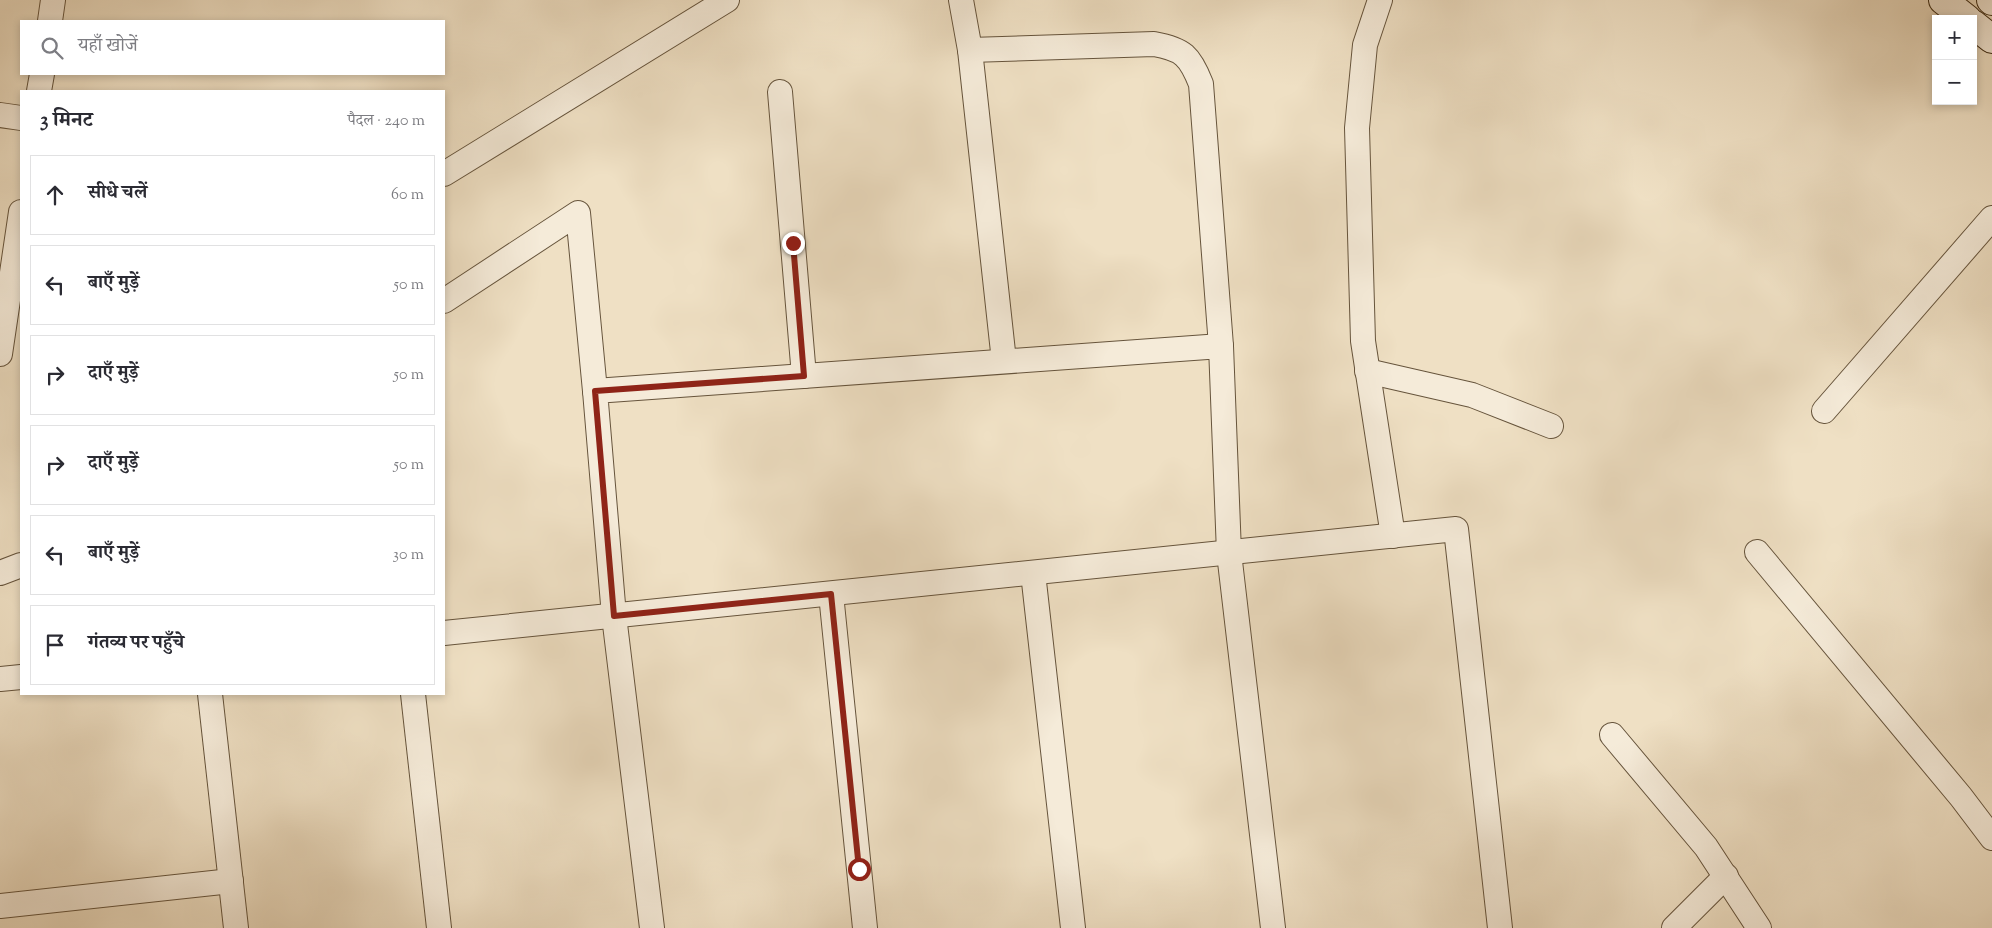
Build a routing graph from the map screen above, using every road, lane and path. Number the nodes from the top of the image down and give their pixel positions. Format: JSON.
{"nodes":[{"id":1,"x":53,"y":0,"type":"edge"},
{"id":2,"x":960,"y":0,"type":"edge"},
{"id":3,"x":1380,"y":0,"type":"edge"},
{"id":4,"x":1943,"y":0,"type":"edge"},
{"id":5,"x":713,"y":4,"type":"edge"},
{"id":6,"x":1962,"y":15,"type":"edge"},
{"id":7,"x":50,"y":20,"type":"edge"},
{"id":8,"x":1977,"y":27,"type":"edge"},
{"id":9,"x":1992,"y":39,"type":"edge"},
{"id":10,"x":970,"y":50,"type":"junction"},
{"id":11,"x":42,"y":75,"type":"edge"},
{"id":12,"x":39,"y":90,"type":"edge"},
{"id":13,"x":780,"y":92,"type":"dead end"},
{"id":14,"x":0,"y":115,"type":"edge"},
{"id":15,"x":20,"y":118,"type":"edge"},
{"id":16,"x":445,"y":173,"type":"edge"},
{"id":17,"x":1992,"y":218,"type":"edge"},
{"id":18,"x":20,"y":219,"type":"edge"},
{"id":19,"x":445,"y":300,"type":"edge"},
{"id":20,"x":1221,"y":346,"type":"junction"},
{"id":21,"x":0,"y":354,"type":"edge"},
{"id":22,"x":1004,"y":361,"type":"junction"},
{"id":23,"x":1367,"y":371,"type":"junction"},
{"id":24,"x":804,"y":376,"type":"junction"},
{"id":25,"x":595,"y":391,"type":"junction"},
{"id":26,"x":1824,"y":410,"type":"dead end"},
{"id":27,"x":1551,"y":426,"type":"dead end"},
{"id":28,"x":1393,"y":536,"type":"junction"},
{"id":29,"x":1757,"y":552,"type":"dead end"},
{"id":30,"x":1229,"y":553,"type":"junction"},
{"id":31,"x":20,"y":565,"type":"edge"},
{"id":32,"x":1033,"y":572,"type":"junction"},
{"id":33,"x":0,"y":573,"type":"edge"},
{"id":34,"x":831,"y":594,"type":"junction"},
{"id":35,"x":614,"y":616,"type":"junction"},
{"id":36,"x":445,"y":633,"type":"edge"},
{"id":37,"x":20,"y":677,"type":"edge"},
{"id":38,"x":0,"y":679,"type":"edge"},
{"id":39,"x":210,"y":695,"type":"edge"},
{"id":40,"x":413,"y":695,"type":"edge"},
{"id":41,"x":1612,"y":735,"type":"dead end"},
{"id":42,"x":1992,"y":838,"type":"edge"},
{"id":43,"x":1726,"y":876,"type":"junction"},
{"id":44,"x":231,"y":881,"type":"junction"},
{"id":45,"x":0,"y":906,"type":"edge"},
{"id":46,"x":236,"y":928,"type":"edge"},
{"id":47,"x":438,"y":928,"type":"edge"},
{"id":48,"x":652,"y":928,"type":"edge"},
{"id":49,"x":865,"y":928,"type":"edge"},
{"id":50,"x":1073,"y":928,"type":"edge"},
{"id":51,"x":1273,"y":928,"type":"edge"},
{"id":52,"x":1500,"y":928,"type":"edge"},
{"id":53,"x":1674,"y":928,"type":"edge"},
{"id":54,"x":1759,"y":928,"type":"edge"}],
"edges":[{"from":1,"to":7,"type":"street"},
{"from":2,"to":10,"type":"street"},
{"from":3,"to":23,"type":"street"},
{"from":4,"to":6,"type":"main road"},
{"from":5,"to":16,"type":"street"},
{"from":8,"to":9,"type":"main road"},
{"from":10,"to":20,"type":"street"},
{"from":10,"to":22,"type":"street"},
{"from":11,"to":12,"type":"street"},
{"from":13,"to":24,"type":"street"},
{"from":14,"to":15,"type":"street"},
{"from":17,"to":26,"type":"street"},
{"from":18,"to":21,"type":"street"},
{"from":19,"to":25,"type":"street"},
{"from":20,"to":22,"type":"street"},
{"from":20,"to":30,"type":"street"},
{"from":22,"to":24,"type":"street"},
{"from":23,"to":27,"type":"street"},
{"from":23,"to":28,"type":"street"},
{"from":24,"to":25,"type":"street"},
{"from":25,"to":35,"type":"street"},
{"from":28,"to":30,"type":"street"},
{"from":28,"to":52,"type":"street"},
{"from":29,"to":42,"type":"street"},
{"from":30,"to":32,"type":"street"},
{"from":30,"to":51,"type":"street"},
{"from":31,"to":33,"type":"street"},
{"from":32,"to":34,"type":"street"},
{"from":32,"to":50,"type":"street"},
{"from":34,"to":35,"type":"street"},
{"from":34,"to":49,"type":"street"},
{"from":35,"to":36,"type":"street"},
{"from":35,"to":48,"type":"street"},
{"from":37,"to":38,"type":"street"},
{"from":39,"to":44,"type":"street"},
{"from":40,"to":47,"type":"street"},
{"from":41,"to":43,"type":"street"},
{"from":43,"to":53,"type":"street"},
{"from":43,"to":54,"type":"street"},
{"from":44,"to":45,"type":"street"},
{"from":44,"to":46,"type":"street"}]}
